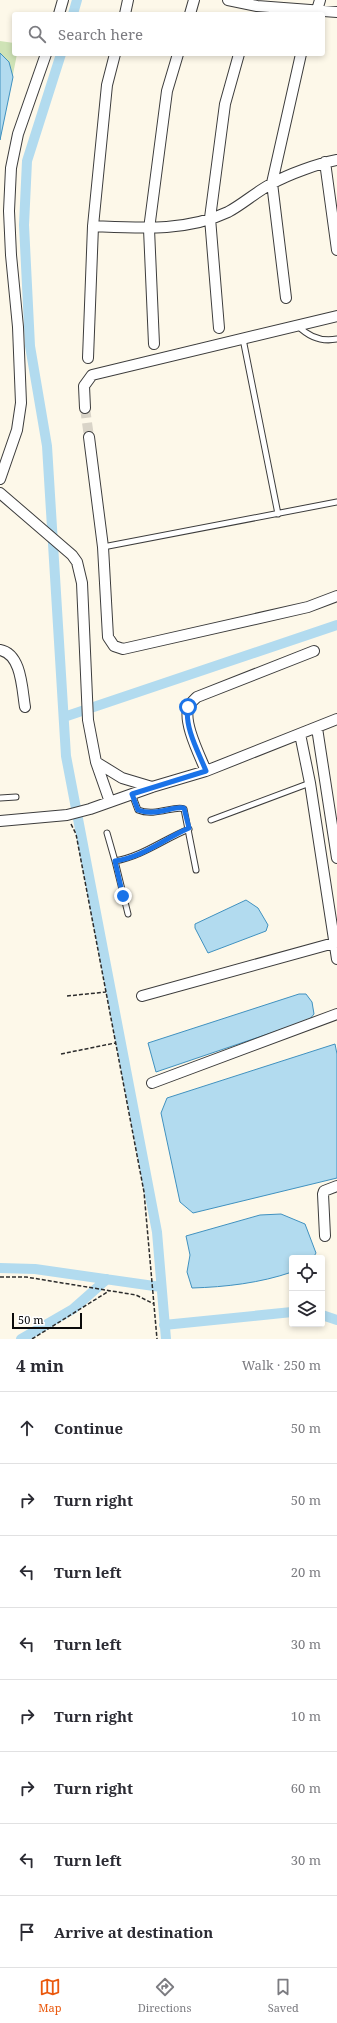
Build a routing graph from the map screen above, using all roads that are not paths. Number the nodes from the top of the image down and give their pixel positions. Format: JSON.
{"nodes":[{"id":1,"x":63,"y":0,"type":"edge"},
{"id":2,"x":128,"y":0,"type":"edge"},
{"id":3,"x":194,"y":0,"type":"edge"},
{"id":4,"x":228,"y":0,"type":"edge"},
{"id":5,"x":254,"y":6,"type":"edge"},
{"id":6,"x":315,"y":8,"type":"edge"},
{"id":7,"x":60,"y":12,"type":"edge"},
{"id":8,"x":125,"y":12,"type":"edge"},
{"id":9,"x":191,"y":12,"type":"edge"},
{"id":10,"x":337,"y":12,"type":"edge"},
{"id":11,"x":45,"y":56,"type":"edge"},
{"id":12,"x":114,"y":56,"type":"edge"},
{"id":13,"x":177,"y":56,"type":"edge"},
{"id":14,"x":238,"y":56,"type":"edge"},
{"id":15,"x":301,"y":56,"type":"edge"},
{"id":16,"x":337,"y":160,"type":"edge"},
{"id":17,"x":325,"y":162,"type":"junction"},
{"id":18,"x":272,"y":183,"type":"junction"},
{"id":19,"x":210,"y":218,"type":"junction"},
{"id":20,"x":93,"y":226,"type":"junction"},
{"id":21,"x":149,"y":229,"type":"junction"},
{"id":22,"x":337,"y":250,"type":"edge"},
{"id":23,"x":286,"y":298,"type":"dead end"},
{"id":24,"x":337,"y":316,"type":"edge"},
{"id":25,"x":298,"y":326,"type":"junction"},
{"id":26,"x":219,"y":328,"type":"dead end"},
{"id":27,"x":243,"y":338,"type":"junction"},
{"id":28,"x":337,"y":339,"type":"edge"},
{"id":29,"x":154,"y":344,"type":"dead end"},
{"id":30,"x":88,"y":358,"type":"dead end"},
{"id":31,"x":85,"y":408,"type":"tunnel mouth"},
{"id":32,"x":89,"y":437,"type":"tunnel mouth"},
{"id":33,"x":0,"y":479,"type":"edge"},
{"id":34,"x":0,"y":493,"type":"edge"},
{"id":35,"x":337,"y":502,"type":"edge"},
{"id":36,"x":278,"y":514,"type":"junction"},
{"id":37,"x":103,"y":547,"type":"junction"},
{"id":38,"x":337,"y":596,"type":"edge"},
{"id":39,"x":0,"y":650,"type":"edge"},
{"id":40,"x":314,"y":651,"type":"dead end"},
{"id":41,"x":26,"y":707,"type":"dead end"},
{"id":42,"x":337,"y":719,"type":"edge"},
{"id":43,"x":317,"y":728,"type":"junction"},
{"id":44,"x":300,"y":734,"type":"junction"},
{"id":45,"x":96,"y":762,"type":"junction"},
{"id":46,"x":206,"y":771,"type":"junction"},
{"id":47,"x":310,"y":782,"type":"junction"},
{"id":48,"x":152,"y":787,"type":"junction"},
{"id":49,"x":132,"y":794,"type":"junction"},
{"id":50,"x":16,"y":797,"type":"dead end"},
{"id":51,"x":0,"y":798,"type":"edge"},
{"id":52,"x":110,"y":802,"type":"junction"},
{"id":53,"x":0,"y":820,"type":"edge"},
{"id":54,"x":211,"y":820,"type":"dead end"},
{"id":55,"x":189,"y":828,"type":"junction"},
{"id":56,"x":107,"y":833,"type":"dead end"},
{"id":57,"x":337,"y":858,"type":"edge"},
{"id":58,"x":115,"y":861,"type":"junction"},
{"id":59,"x":196,"y":870,"type":"dead end"},
{"id":60,"x":128,"y":914,"type":"dead end"},
{"id":61,"x":334,"y":943,"type":"junction"},
{"id":62,"x":337,"y":959,"type":"edge"},
{"id":63,"x":142,"y":996,"type":"dead end"},
{"id":64,"x":337,"y":1014,"type":"edge"},
{"id":65,"x":152,"y":1083,"type":"dead end"},
{"id":66,"x":337,"y":1186,"type":"edge"},
{"id":67,"x":325,"y":1236,"type":"dead end"}],
"edges":[{"from":1,"to":7,"type":"street"},
{"from":2,"to":8,"type":"street"},
{"from":3,"to":9,"type":"street"},
{"from":4,"to":5,"type":"street"},
{"from":5,"to":6,"type":"street"},
{"from":6,"to":10,"type":"street"},
{"from":11,"to":33,"type":"street"},
{"from":12,"to":20,"type":"street"},
{"from":13,"to":21,"type":"street"},
{"from":14,"to":19,"type":"street"},
{"from":15,"to":18,"type":"street"},
{"from":16,"to":17,"type":"street"},
{"from":17,"to":18,"type":"street"},
{"from":17,"to":22,"type":"street"},
{"from":18,"to":19,"type":"street"},
{"from":18,"to":23,"type":"street"},
{"from":19,"to":21,"type":"street"},
{"from":19,"to":26,"type":"street"},
{"from":20,"to":21,"type":"street"},
{"from":20,"to":30,"type":"street"},
{"from":21,"to":29,"type":"street"},
{"from":24,"to":25,"type":"street"},
{"from":25,"to":27,"type":"street"},
{"from":25,"to":28,"type":"lane"},
{"from":27,"to":31,"type":"street"},
{"from":27,"to":36,"type":"lane"},
{"from":32,"to":37,"type":"street"},
{"from":34,"to":45,"type":"street"},
{"from":35,"to":36,"type":"lane"},
{"from":36,"to":37,"type":"lane"},
{"from":37,"to":38,"type":"street"},
{"from":39,"to":41,"type":"street"},
{"from":40,"to":46,"type":"street"},
{"from":42,"to":43,"type":"street"},
{"from":43,"to":44,"type":"street"},
{"from":43,"to":57,"type":"street"},
{"from":44,"to":46,"type":"street"},
{"from":44,"to":47,"type":"street"},
{"from":45,"to":48,"type":"street"},
{"from":45,"to":52,"type":"street"},
{"from":46,"to":48,"type":"street"},
{"from":47,"to":54,"type":"lane"},
{"from":47,"to":61,"type":"street"},
{"from":48,"to":49,"type":"street"},
{"from":49,"to":52,"type":"street"},
{"from":49,"to":55,"type":"lane"},
{"from":50,"to":51,"type":"lane"},
{"from":52,"to":53,"type":"street"},
{"from":55,"to":58,"type":"lane"},
{"from":55,"to":59,"type":"lane"},
{"from":56,"to":58,"type":"lane"},
{"from":58,"to":60,"type":"lane"},
{"from":61,"to":62,"type":"street"},
{"from":61,"to":63,"type":"street"},
{"from":64,"to":65,"type":"street"},
{"from":66,"to":67,"type":"street"}]}
